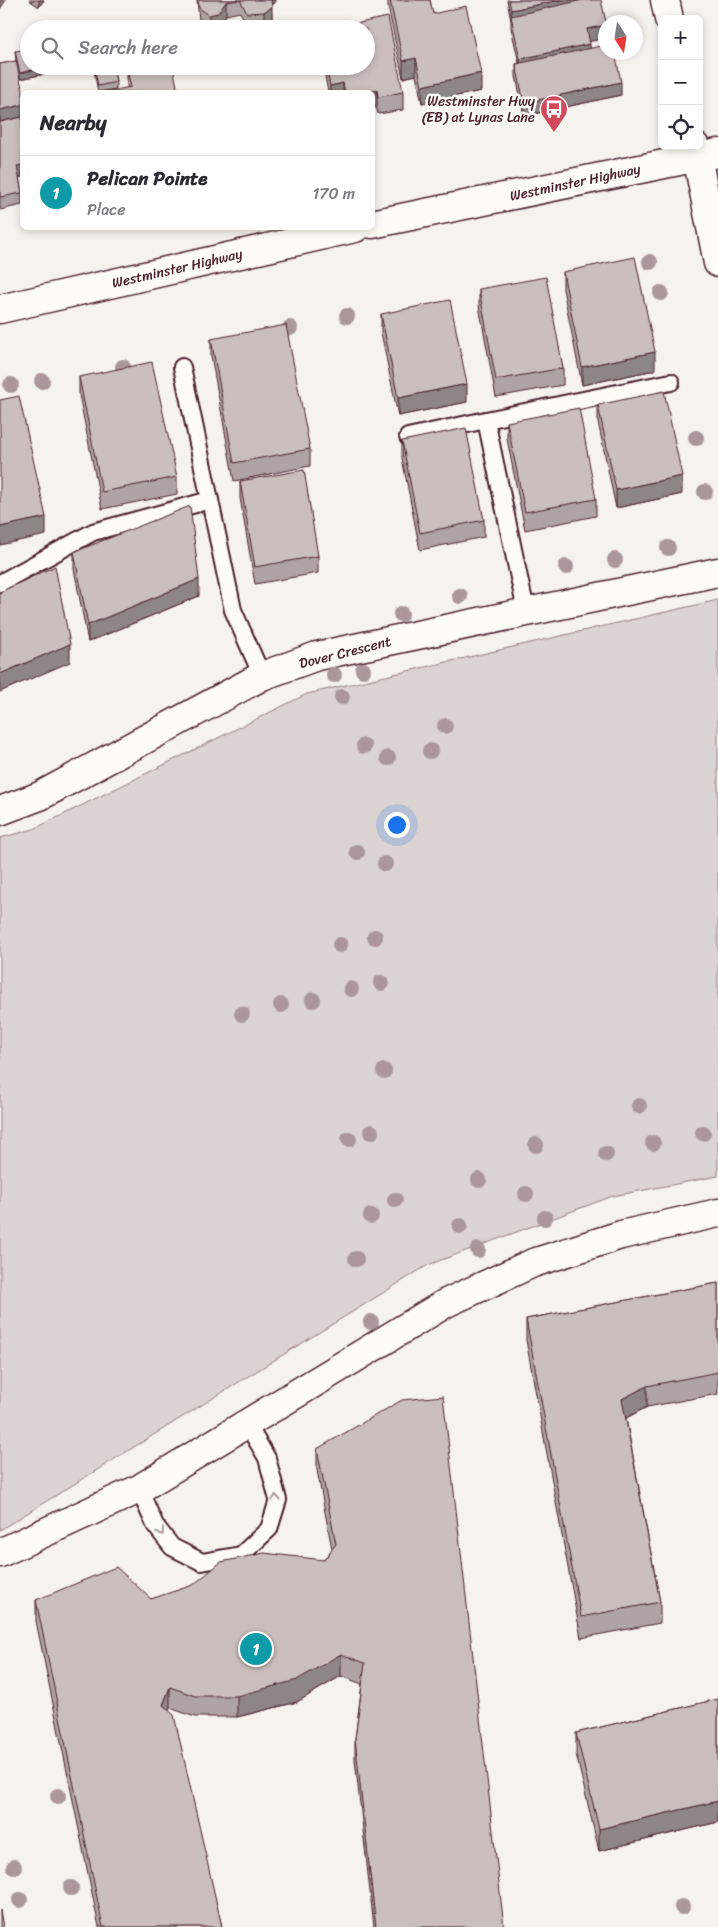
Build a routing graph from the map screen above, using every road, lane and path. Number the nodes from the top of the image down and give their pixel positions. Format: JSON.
{"nodes":[{"id":1,"x":665,"y":0,"type":"edge"},
{"id":2,"x":668,"y":15,"type":"edge"},
{"id":3,"x":703,"y":152,"type":"edge"},
{"id":4,"x":375,"y":223,"type":"edge"},
{"id":5,"x":346,"y":230,"type":"edge"},
{"id":6,"x":718,"y":263,"type":"edge"},
{"id":7,"x":0,"y":309,"type":"edge"},
{"id":8,"x":182,"y":367,"type":"dead end"},
{"id":9,"x":671,"y":382,"type":"dead end"},
{"id":10,"x":486,"y":420,"type":"junction"},
{"id":11,"x":408,"y":437,"type":"dead end"},
{"id":12,"x":210,"y":500,"type":"junction"},
{"id":13,"x":718,"y":572,"type":"edge"},
{"id":14,"x":0,"y":583,"type":"edge"},
{"id":15,"x":526,"y":611,"type":"junction"},
{"id":16,"x":262,"y":676,"type":"junction"},
{"id":17,"x":0,"y":811,"type":"edge"},
{"id":18,"x":718,"y":1213,"type":"edge"},
{"id":19,"x":247,"y":1424,"type":"junction"},
{"id":20,"x":139,"y":1489,"type":"junction"},
{"id":21,"x":0,"y":1553,"type":"edge"}],
"edges":[{"from":1,"to":2,"type":"street"},
{"from":3,"to":4,"type":"street","name":"Westminster Highway"},
{"from":3,"to":6,"type":"street"},
{"from":5,"to":7,"type":"street","name":"Westminster Highway"},
{"from":8,"to":12,"type":"lane"},
{"from":9,"to":10,"type":"lane"},
{"from":10,"to":11,"type":"lane"},
{"from":10,"to":15,"type":"lane"},
{"from":12,"to":14,"type":"lane"},
{"from":12,"to":16,"type":"lane"},
{"from":13,"to":15,"type":"street","name":"Dover Crescent"},
{"from":15,"to":16,"type":"street","name":"Dover Crescent"},
{"from":16,"to":17,"type":"street","name":"Dover Crescent"},
{"from":18,"to":19,"type":"street"},
{"from":19,"to":20,"type":"street"},
{"from":20,"to":19,"type":"lane","one_way":true},
{"from":20,"to":21,"type":"street"}]}
